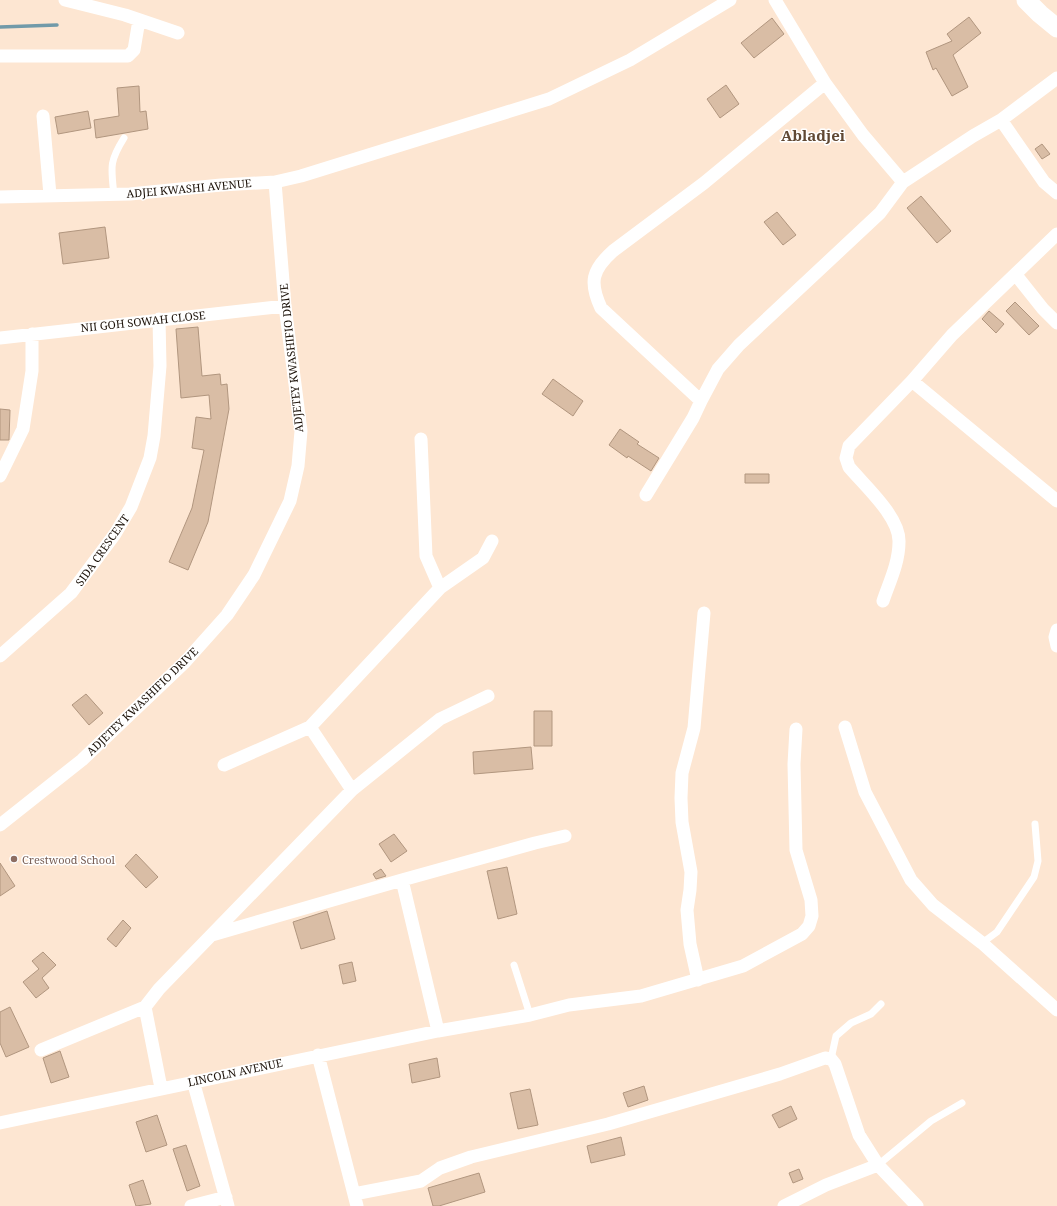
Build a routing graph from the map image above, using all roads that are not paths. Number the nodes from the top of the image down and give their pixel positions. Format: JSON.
{"nodes":[{"id":1,"x":65,"y":0,"type":"edge"},
{"id":2,"x":730,"y":0,"type":"edge"},
{"id":3,"x":775,"y":0,"type":"edge"},
{"id":4,"x":1026,"y":0,"type":"edge"},
{"id":5,"x":139,"y":20,"type":"junction"},
{"id":6,"x":1057,"y":28,"type":"edge"},
{"id":7,"x":178,"y":33,"type":"dead end"},
{"id":8,"x":0,"y":56,"type":"edge"},
{"id":9,"x":1057,"y":78,"type":"edge"},
{"id":10,"x":825,"y":83,"type":"junction"},
{"id":11,"x":43,"y":116,"type":"dead end"},
{"id":12,"x":1002,"y":120,"type":"junction"},
{"id":13,"x":124,"y":138,"type":"dead end"},
{"id":14,"x":274,"y":182,"type":"junction"},
{"id":15,"x":903,"y":182,"type":"junction"},
{"id":16,"x":1057,"y":193,"type":"edge"},
{"id":17,"x":114,"y":194,"type":"junction"},
{"id":18,"x":50,"y":195,"type":"junction"},
{"id":19,"x":0,"y":197,"type":"edge"},
{"id":20,"x":1057,"y":234,"type":"edge"},
{"id":21,"x":1016,"y":274,"type":"junction"},
{"id":22,"x":285,"y":306,"type":"junction"},
{"id":23,"x":159,"y":319,"type":"junction"},
{"id":24,"x":1057,"y":323,"type":"edge"},
{"id":25,"x":32,"y":334,"type":"junction"},
{"id":26,"x":0,"y":338,"type":"edge"},
{"id":27,"x":912,"y":381,"type":"junction"},
{"id":28,"x":701,"y":401,"type":"junction"},
{"id":29,"x":421,"y":440,"type":"dead end"},
{"id":30,"x":0,"y":476,"type":"edge"},
{"id":31,"x":646,"y":495,"type":"dead end"},
{"id":32,"x":1057,"y":500,"type":"edge"},
{"id":33,"x":492,"y":541,"type":"dead end"},
{"id":34,"x":440,"y":588,"type":"junction"},
{"id":35,"x":883,"y":601,"type":"dead end"},
{"id":36,"x":704,"y":613,"type":"dead end"},
{"id":37,"x":1057,"y":630,"type":"edge"},
{"id":38,"x":1057,"y":646,"type":"edge"},
{"id":39,"x":0,"y":656,"type":"edge"},
{"id":40,"x":488,"y":696,"type":"dead end"},
{"id":41,"x":310,"y":727,"type":"junction"},
{"id":42,"x":845,"y":727,"type":"dead end"},
{"id":43,"x":796,"y":729,"type":"dead end"},
{"id":44,"x":224,"y":765,"type":"dead end"},
{"id":45,"x":352,"y":790,"type":"junction"},
{"id":46,"x":1036,"y":824,"type":"dead end"},
{"id":47,"x":0,"y":825,"type":"edge"},
{"id":48,"x":565,"y":836,"type":"dead end"},
{"id":49,"x":402,"y":880,"type":"junction"},
{"id":50,"x":211,"y":936,"type":"junction"},
{"id":51,"x":982,"y":943,"type":"junction"},
{"id":52,"x":514,"y":965,"type":"dead end"},
{"id":53,"x":698,"y":980,"type":"junction"},
{"id":54,"x":881,"y":1004,"type":"dead end"},
{"id":55,"x":145,"y":1007,"type":"junction"},
{"id":56,"x":1056,"y":1008,"type":"edge"},
{"id":57,"x":530,"y":1015,"type":"junction"},
{"id":58,"x":438,"y":1031,"type":"junction"},
{"id":59,"x":41,"y":1050,"type":"dead end"},
{"id":60,"x":318,"y":1055,"type":"junction"},
{"id":61,"x":830,"y":1059,"type":"junction"},
{"id":62,"x":193,"y":1081,"type":"junction"},
{"id":63,"x":161,"y":1088,"type":"junction"},
{"id":64,"x":962,"y":1103,"type":"dead end"},
{"id":65,"x":0,"y":1123,"type":"edge"},
{"id":66,"x":878,"y":1165,"type":"junction"},
{"id":67,"x":356,"y":1200,"type":"edge"},
{"id":68,"x":227,"y":1202,"type":"edge"},
{"id":69,"x":191,"y":1206,"type":"edge"},
{"id":70,"x":784,"y":1206,"type":"edge"},
{"id":71,"x":917,"y":1206,"type":"edge"}],
"edges":[{"from":1,"to":5,"type":"street"},
{"from":2,"to":14,"type":"street","name":"ADJEI KWASHI AVENUE"},
{"from":3,"to":10,"type":"street"},
{"from":4,"to":6,"type":"street"},
{"from":5,"to":7,"type":"street"},
{"from":5,"to":8,"type":"street"},
{"from":9,"to":12,"type":"street"},
{"from":10,"to":15,"type":"street"},
{"from":10,"to":28,"type":"street"},
{"from":11,"to":18,"type":"street"},
{"from":12,"to":15,"type":"street"},
{"from":12,"to":16,"type":"street"},
{"from":13,"to":17,"type":"lane"},
{"from":14,"to":17,"type":"street","name":"ADJEI KWASHI AVENUE"},
{"from":14,"to":22,"type":"street","name":"ADJETEY KWASHIFIO DRIVE"},
{"from":15,"to":28,"type":"street"},
{"from":17,"to":18,"type":"street","name":"ADJEI KWASHI AVENUE"},
{"from":18,"to":19,"type":"street","name":"ADJEI KWASHI AVENUE"},
{"from":20,"to":21,"type":"street"},
{"from":21,"to":24,"type":"street"},
{"from":21,"to":27,"type":"street"},
{"from":22,"to":23,"type":"street","name":"NII GOH SOWAH CLOSE"},
{"from":22,"to":47,"type":"street","name":"ADJETEY KWASHIFIO DRIVE"},
{"from":23,"to":25,"type":"street","name":"NII GOH SOWAH CLOSE"},
{"from":23,"to":39,"type":"street","name":"SIDA CRESCENT"},
{"from":25,"to":26,"type":"street","name":"NII GOH SOWAH CLOSE"},
{"from":25,"to":30,"type":"street"},
{"from":27,"to":32,"type":"street"},
{"from":27,"to":35,"type":"street"},
{"from":28,"to":31,"type":"street"},
{"from":29,"to":34,"type":"street"},
{"from":33,"to":34,"type":"street"},
{"from":34,"to":41,"type":"street"},
{"from":36,"to":53,"type":"street"},
{"from":37,"to":38,"type":"street"},
{"from":40,"to":45,"type":"street"},
{"from":41,"to":44,"type":"street"},
{"from":41,"to":45,"type":"street"},
{"from":42,"to":51,"type":"street"},
{"from":43,"to":53,"type":"street","name":"LINCOLN AVENUE"},
{"from":45,"to":50,"type":"street"},
{"from":46,"to":51,"type":"lane"},
{"from":48,"to":49,"type":"street"},
{"from":49,"to":50,"type":"street"},
{"from":49,"to":58,"type":"street"},
{"from":50,"to":55,"type":"street"},
{"from":51,"to":56,"type":"street"},
{"from":52,"to":57,"type":"lane"},
{"from":53,"to":57,"type":"street","name":"LINCOLN AVENUE"},
{"from":54,"to":61,"type":"lane"},
{"from":55,"to":59,"type":"street"},
{"from":55,"to":63,"type":"street"},
{"from":57,"to":58,"type":"street","name":"LINCOLN AVENUE"},
{"from":58,"to":60,"type":"street","name":"LINCOLN AVENUE"},
{"from":60,"to":62,"type":"street","name":"LINCOLN AVENUE"},
{"from":60,"to":67,"type":"street"},
{"from":61,"to":66,"type":"street"},
{"from":61,"to":67,"type":"street"},
{"from":62,"to":63,"type":"street","name":"LINCOLN AVENUE"},
{"from":62,"to":68,"type":"street"},
{"from":63,"to":65,"type":"street","name":"LINCOLN AVENUE"},
{"from":64,"to":66,"type":"lane"},
{"from":66,"to":70,"type":"street"},
{"from":66,"to":71,"type":"street"},
{"from":68,"to":69,"type":"street"}]}
